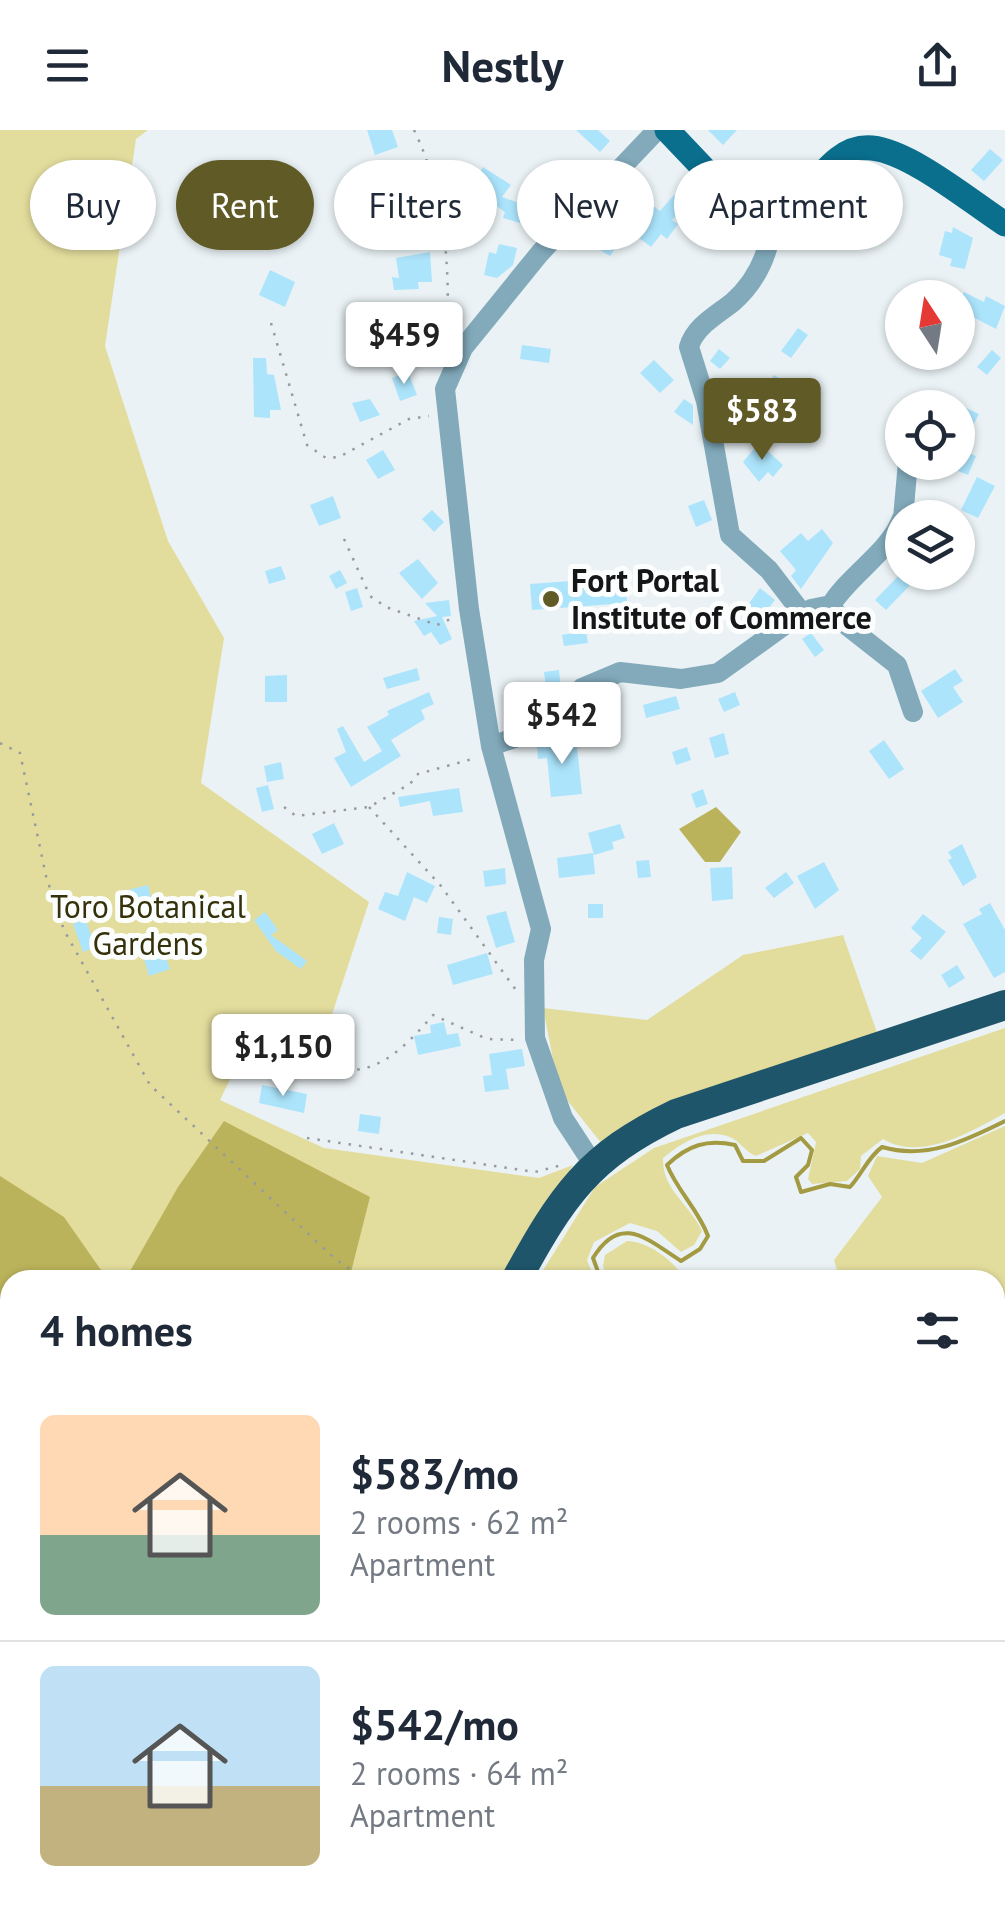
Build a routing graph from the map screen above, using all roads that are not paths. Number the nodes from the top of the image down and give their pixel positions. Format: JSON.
{"nodes":[{"id":1,"x":657,"y":130,"type":"edge"},
{"id":2,"x":668,"y":130,"type":"edge"},
{"id":3,"x":696,"y":160,"type":"edge"},
{"id":4,"x":837,"y":160,"type":"edge"},
{"id":5,"x":900,"y":160,"type":"edge"},
{"id":6,"x":903,"y":162,"type":"edge"},
{"id":7,"x":1005,"y":224,"type":"edge"},
{"id":8,"x":767,"y":250,"type":"edge"},
{"id":9,"x":885,"y":544,"type":"edge"},
{"id":10,"x":831,"y":605,"type":"junction"},
{"id":11,"x":802,"y":614,"type":"junction"},
{"id":12,"x":913,"y":712,"type":"dead end"},
{"id":13,"x":491,"y":746,"type":"junction"},
{"id":14,"x":1005,"y":1005,"type":"edge"},
{"id":15,"x":588,"y":1156,"type":"junction"},
{"id":16,"x":522,"y":1270,"type":"edge"}],
"edges":[{"from":1,"to":13,"type":"street"},
{"from":2,"to":3,"type":"main road"},
{"from":4,"to":5,"type":"main road"},
{"from":6,"to":7,"type":"main road"},
{"from":8,"to":11,"type":"street"},
{"from":9,"to":10,"type":"street"},
{"from":10,"to":11,"type":"street"},
{"from":10,"to":12,"type":"street"},
{"from":11,"to":13,"type":"street"},
{"from":13,"to":15,"type":"street"},
{"from":14,"to":15,"type":"highway"},
{"from":15,"to":16,"type":"highway"}]}
